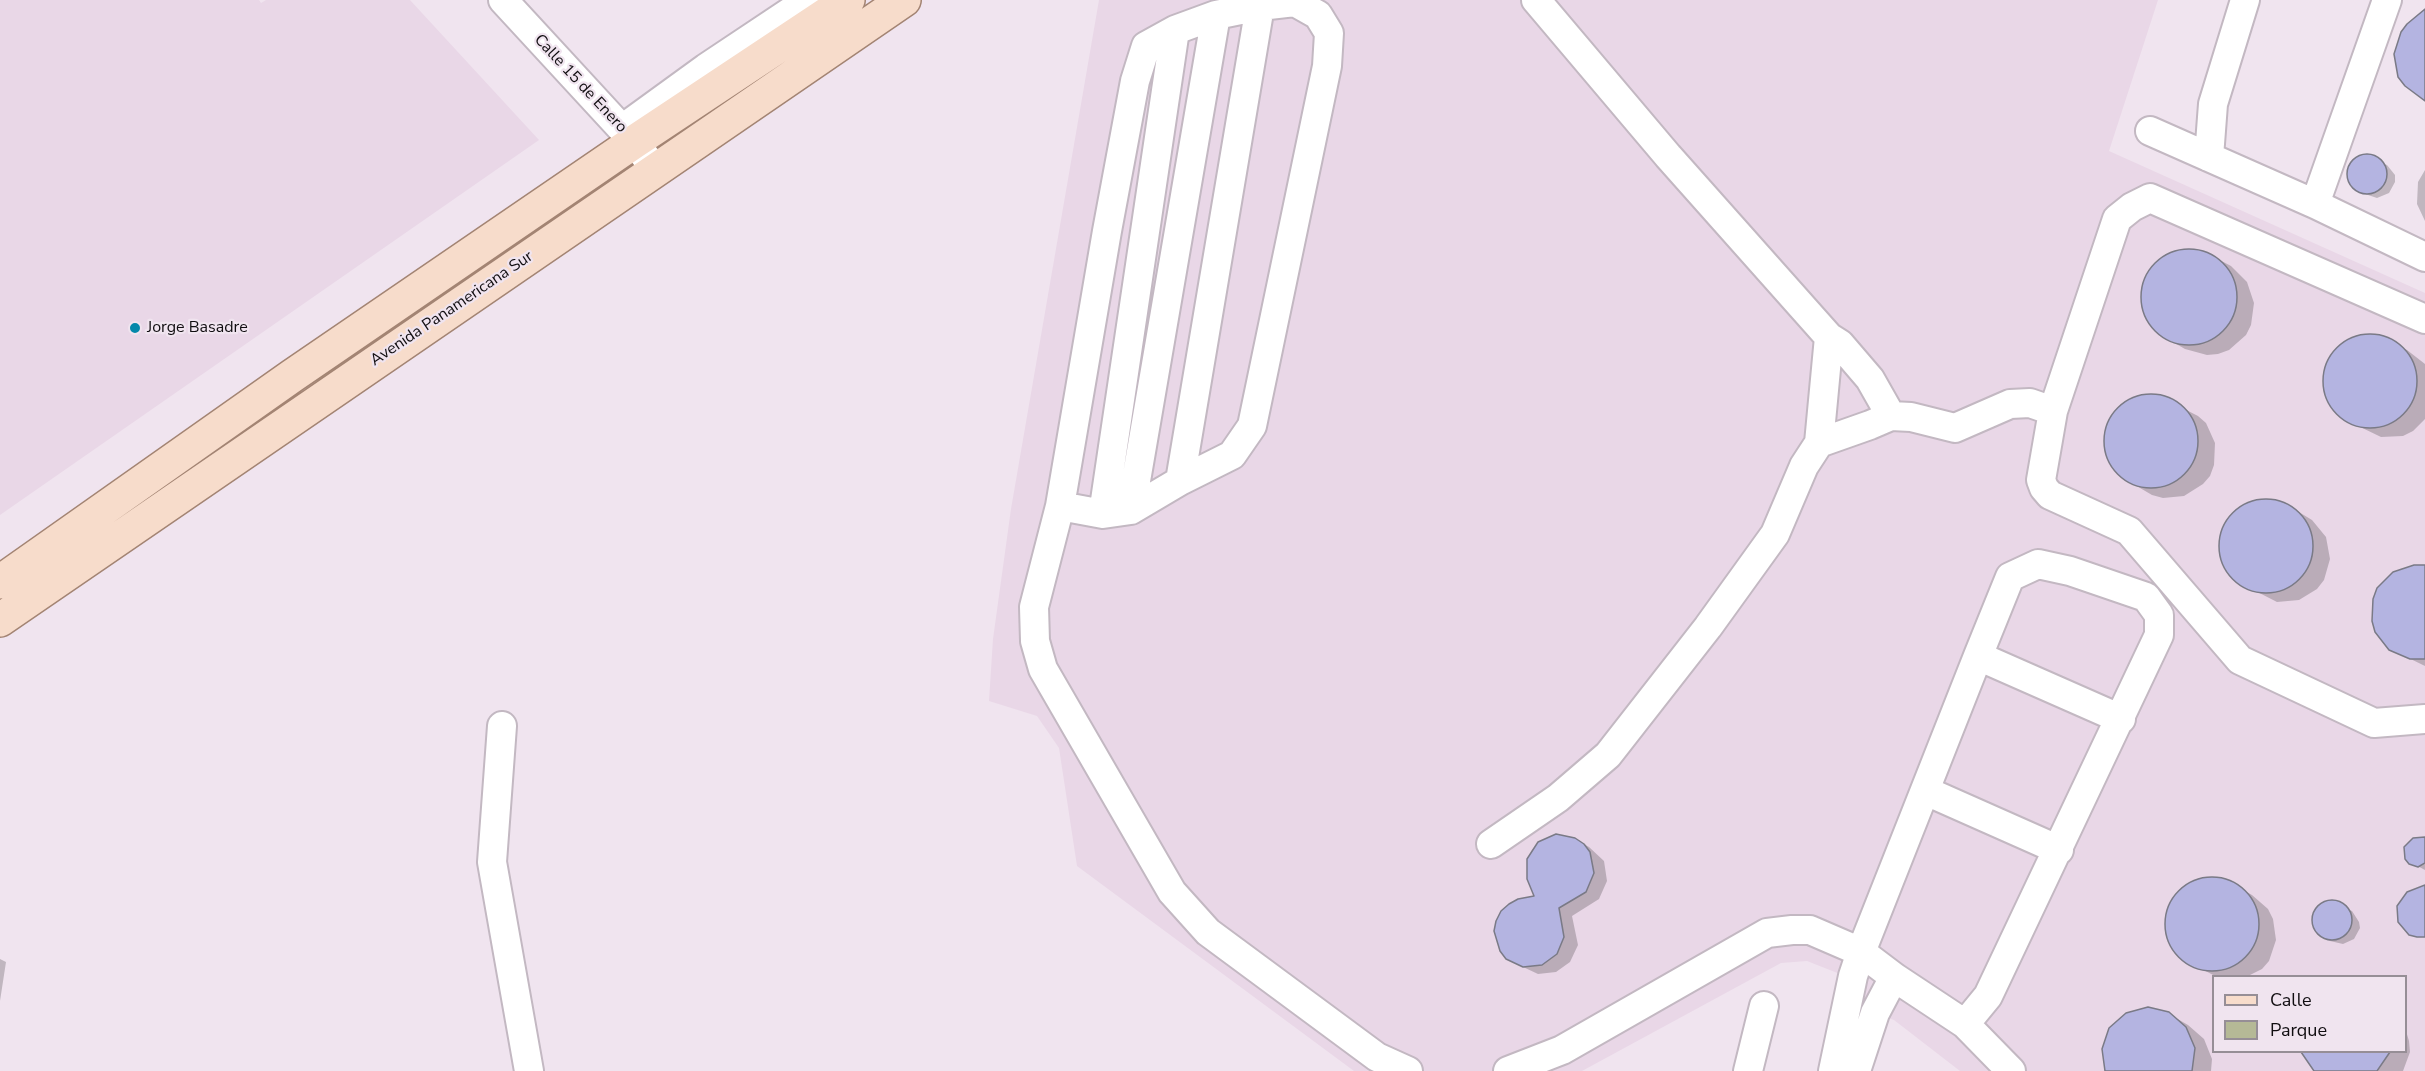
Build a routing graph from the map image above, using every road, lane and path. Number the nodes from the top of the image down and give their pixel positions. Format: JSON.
{"nodes":[{"id":1,"x":502,"y":0,"type":"edge"},
{"id":2,"x":808,"y":0,"type":"edge"},
{"id":3,"x":849,"y":0,"type":"edge"},
{"id":4,"x":904,"y":0,"type":"edge"},
{"id":5,"x":1536,"y":0,"type":"edge"},
{"id":6,"x":2244,"y":0,"type":"edge"},
{"id":7,"x":2387,"y":0,"type":"edge"},
{"id":8,"x":1258,"y":3,"type":"edge"},
{"id":9,"x":1216,"y":15,"type":"junction"},
{"id":10,"x":1175,"y":30,"type":"junction"},
{"id":11,"x":2150,"y":131,"type":"dead end"},
{"id":12,"x":628,"y":136,"type":"junction"},
{"id":13,"x":2209,"y":157,"type":"junction"},
{"id":14,"x":656,"y":170,"type":"junction"},
{"id":15,"x":2315,"y":204,"type":"junction"},
{"id":16,"x":2425,"y":257,"type":"edge"},
{"id":17,"x":2425,"y":319,"type":"edge"},
{"id":18,"x":1829,"y":336,"type":"junction"},
{"id":19,"x":2054,"y":411,"type":"junction"},
{"id":20,"x":1891,"y":416,"type":"junction"},
{"id":21,"x":1819,"y":442,"type":"junction"},
{"id":22,"x":1180,"y":481,"type":"junction"},
{"id":23,"x":1060,"y":506,"type":"junction"},
{"id":24,"x":1131,"y":510,"type":"junction"},
{"id":25,"x":1103,"y":514,"type":"junction"},
{"id":26,"x":0,"y":582,"type":"edge"},
{"id":27,"x":0,"y":620,"type":"edge"},
{"id":28,"x":1978,"y":656,"type":"junction"},
{"id":29,"x":2425,"y":718,"type":"edge"},
{"id":30,"x":2121,"y":719,"type":"junction"},
{"id":31,"x":502,"y":726,"type":"dead end"},
{"id":32,"x":1926,"y":791,"type":"junction"},
{"id":33,"x":1491,"y":844,"type":"dead end"},
{"id":34,"x":2059,"y":850,"type":"junction"},
{"id":35,"x":1862,"y":952,"type":"junction"},
{"id":36,"x":1894,"y":977,"type":"junction"},
{"id":37,"x":1764,"y":1006,"type":"dead end"},
{"id":38,"x":1965,"y":1024,"type":"junction"},
{"id":39,"x":529,"y":1071,"type":"edge"},
{"id":40,"x":1408,"y":1071,"type":"edge"},
{"id":41,"x":1508,"y":1071,"type":"edge"},
{"id":42,"x":1748,"y":1071,"type":"edge"},
{"id":43,"x":1833,"y":1071,"type":"edge"},
{"id":44,"x":1856,"y":1071,"type":"edge"},
{"id":45,"x":2011,"y":1071,"type":"edge"}],
"edges":[{"from":1,"to":12,"type":"street","name":"Calle 15 de Enero"},
{"from":2,"to":12,"type":"street","name":"Avenida Panamericana Sur"},
{"from":3,"to":12,"type":"main road","name":"Avenida Panamericana Sur"},
{"from":4,"to":14,"type":"main road","name":"Avenida Panamericana Sur"},
{"from":5,"to":18,"type":"street"},
{"from":6,"to":13,"type":"street"},
{"from":7,"to":15,"type":"street"},
{"from":8,"to":9,"type":"street"},
{"from":8,"to":22,"type":"street"},
{"from":8,"to":22,"type":"street"},
{"from":9,"to":10,"type":"street"},
{"from":9,"to":24,"type":"street"},
{"from":10,"to":23,"type":"street"},
{"from":10,"to":25,"type":"street"},
{"from":11,"to":13,"type":"street"},
{"from":12,"to":14,"type":"street","name":"Calle 15 de Enero"},
{"from":12,"to":26,"type":"main road","name":"Avenida Panamericana Sur"},
{"from":13,"to":15,"type":"street"},
{"from":14,"to":27,"type":"main road","name":"Avenida Panamericana Sur"},
{"from":15,"to":16,"type":"street"},
{"from":17,"to":19,"type":"street"},
{"from":18,"to":20,"type":"street"},
{"from":18,"to":21,"type":"street"},
{"from":19,"to":20,"type":"street"},
{"from":19,"to":29,"type":"street"},
{"from":20,"to":21,"type":"street"},
{"from":21,"to":33,"type":"street"},
{"from":22,"to":24,"type":"street"},
{"from":23,"to":25,"type":"street"},
{"from":23,"to":40,"type":"street"},
{"from":24,"to":25,"type":"street"},
{"from":28,"to":30,"type":"street"},
{"from":28,"to":30,"type":"street"},
{"from":28,"to":32,"type":"street"},
{"from":30,"to":34,"type":"street"},
{"from":31,"to":39,"type":"street"},
{"from":32,"to":34,"type":"street"},
{"from":32,"to":35,"type":"street"},
{"from":34,"to":38,"type":"street"},
{"from":35,"to":36,"type":"street"},
{"from":35,"to":41,"type":"street"},
{"from":35,"to":43,"type":"street"},
{"from":36,"to":38,"type":"street"},
{"from":36,"to":44,"type":"street"},
{"from":37,"to":42,"type":"street"},
{"from":38,"to":45,"type":"street"}]}
